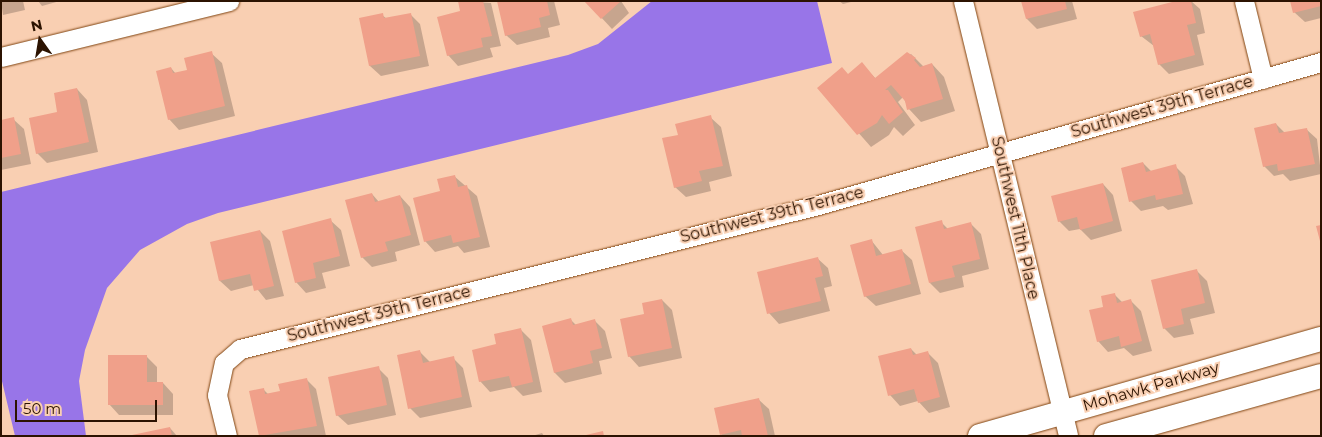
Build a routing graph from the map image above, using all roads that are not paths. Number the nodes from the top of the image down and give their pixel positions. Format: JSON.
{"nodes":[{"id":1,"x":229,"y":1,"type":"edge"},
{"id":2,"x":963,"y":1,"type":"edge"},
{"id":3,"x":1244,"y":1,"type":"edge"},
{"id":4,"x":1,"y":57,"type":"edge"},
{"id":5,"x":1321,"y":62,"type":"edge"},
{"id":6,"x":1263,"y":79,"type":"junction"},
{"id":7,"x":1000,"y":153,"type":"junction"},
{"id":8,"x":1321,"y":339,"type":"edge"},
{"id":9,"x":1321,"y":376,"type":"edge"},
{"id":10,"x":1062,"y":412,"type":"junction"},
{"id":11,"x":226,"y":436,"type":"edge"},
{"id":12,"x":980,"y":436,"type":"edge"},
{"id":13,"x":1068,"y":436,"type":"edge"},
{"id":14,"x":1106,"y":436,"type":"edge"}],
"edges":[{"from":1,"to":4,"type":"street"},
{"from":2,"to":7,"type":"street","name":"Southwest 11th Place"},
{"from":3,"to":6,"type":"street"},
{"from":5,"to":6,"type":"street","name":"Southwest 39th Terrace"},
{"from":6,"to":7,"type":"street","name":"Southwest 39th Terrace"},
{"from":7,"to":10,"type":"street","name":"Southwest 11th Place"},
{"from":7,"to":11,"type":"street","name":"Southwest 39th Terrace"},
{"from":8,"to":10,"type":"street","name":"Mohawk Parkway"},
{"from":9,"to":14,"type":"street"},
{"from":10,"to":12,"type":"street","name":"Mohawk Parkway"},
{"from":10,"to":13,"type":"street","name":"Southwest 11th Place"}]}
